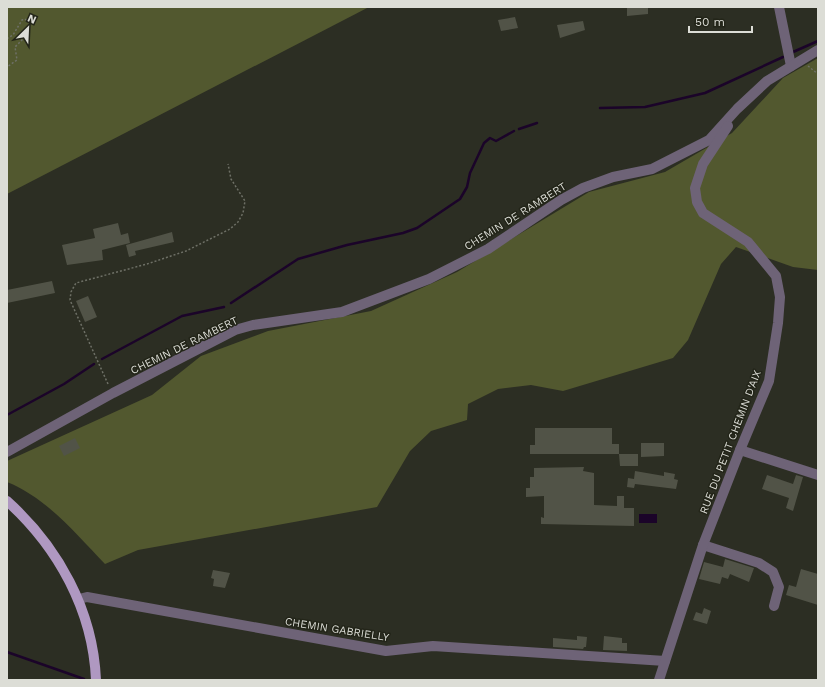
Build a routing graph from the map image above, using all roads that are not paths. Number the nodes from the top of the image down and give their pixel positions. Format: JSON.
{"nodes":[{"id":1,"x":779,"y":7,"type":"edge"},
{"id":2,"x":818,"y":50,"type":"edge"},
{"id":3,"x":791,"y":66,"type":"junction"},
{"id":4,"x":738,"y":109,"type":"junction"},
{"id":5,"x":740,"y":450,"type":"junction"},
{"id":6,"x":7,"y":452,"type":"edge"},
{"id":7,"x":818,"y":474,"type":"edge"},
{"id":8,"x":7,"y":501,"type":"edge"},
{"id":9,"x":703,"y":545,"type":"junction"},
{"id":10,"x":79,"y":599,"type":"junction"},
{"id":11,"x":774,"y":606,"type":"dead end"},
{"id":12,"x":665,"y":662,"type":"junction"},
{"id":13,"x":96,"y":680,"type":"edge"},
{"id":14,"x":659,"y":680,"type":"edge"}],
"edges":[{"from":1,"to":3,"type":"street"},
{"from":2,"to":3,"type":"street","name":"CHEMIN DE RAMBERT"},
{"from":3,"to":4,"type":"street","name":"CHEMIN DE RAMBERT"},
{"from":4,"to":5,"type":"street","name":"RUE DU PETIT CHEMIN D'AIX"},
{"from":4,"to":6,"type":"street","name":"CHEMIN DE RAMBERT"},
{"from":5,"to":7,"type":"street"},
{"from":5,"to":9,"type":"street","name":"RUE DU PETIT CHEMIN D'AIX"},
{"from":8,"to":10,"type":"main road"},
{"from":9,"to":11,"type":"street"},
{"from":9,"to":12,"type":"street","name":"RUE DU PETIT CHEMIN D'AIX"},
{"from":10,"to":12,"type":"street","name":"CHEMIN GABRIELLY"},
{"from":10,"to":13,"type":"main road"},
{"from":12,"to":14,"type":"street","name":"RUE DU PETIT CHEMIN D'AIX"}]}
